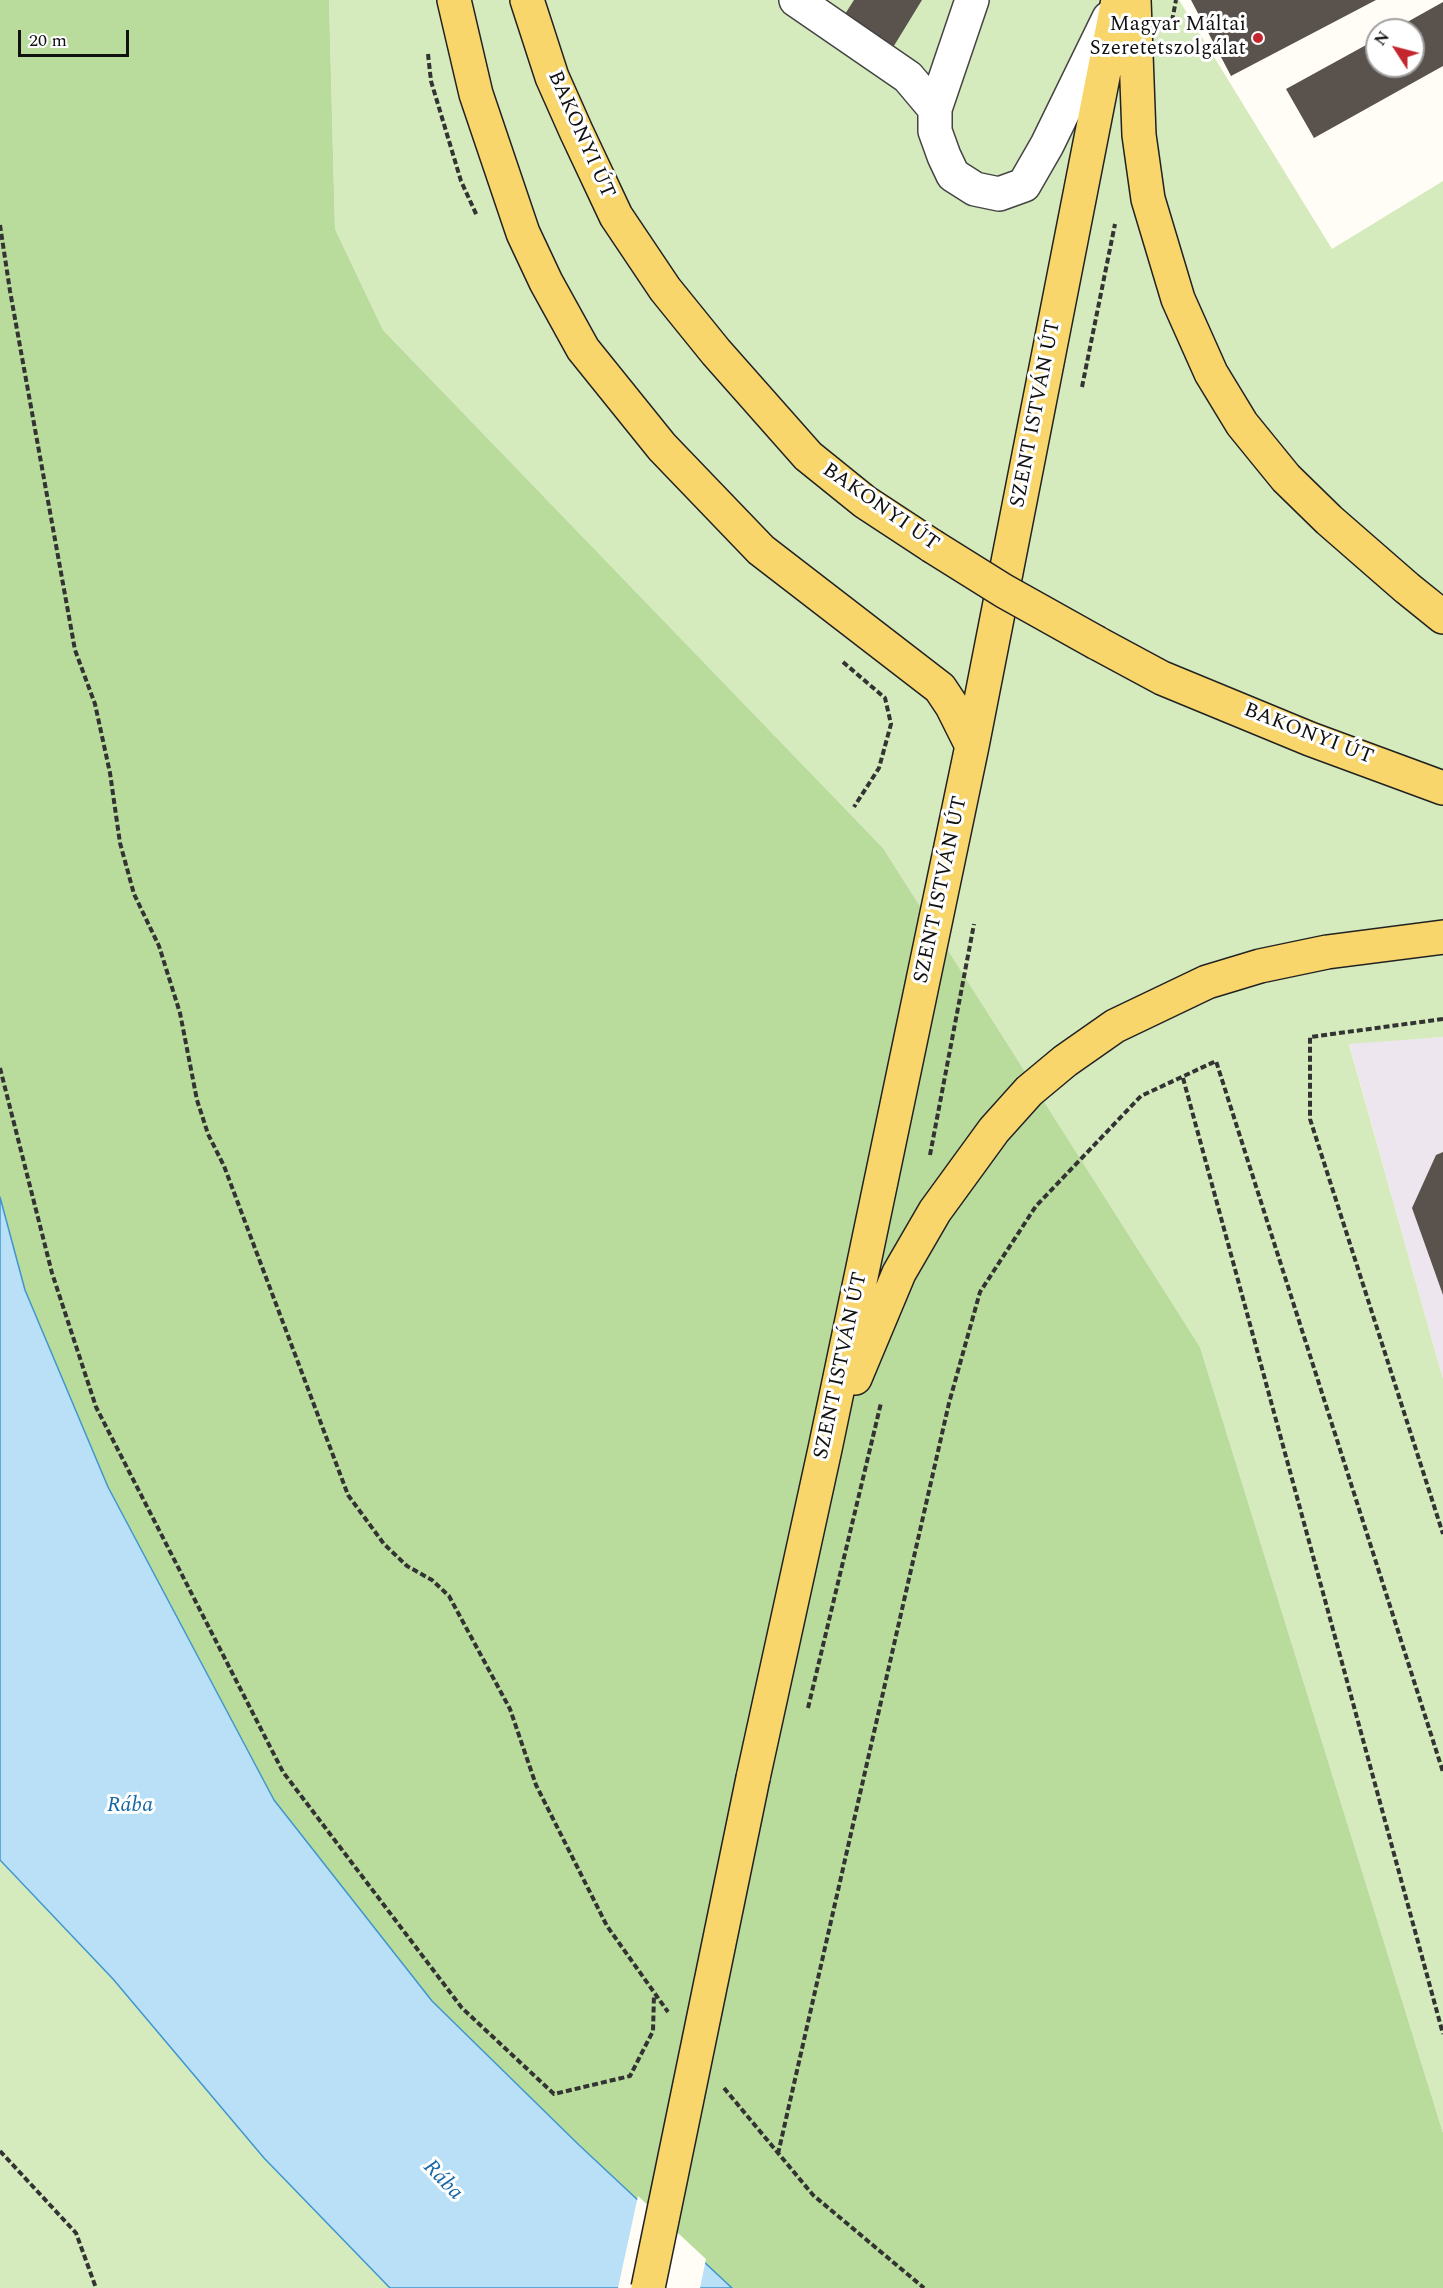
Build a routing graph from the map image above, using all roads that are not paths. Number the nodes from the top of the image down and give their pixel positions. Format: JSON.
{"nodes":[{"id":1,"x":454,"y":0,"type":"edge"},
{"id":2,"x":796,"y":0,"type":"edge"},
{"id":3,"x":972,"y":0,"type":"edge"},
{"id":4,"x":1118,"y":0,"type":"edge"},
{"id":5,"x":1134,"y":0,"type":"edge"},
{"id":6,"x":530,"y":4,"type":"edge"},
{"id":7,"x":935,"y":110,"type":"junction"},
{"id":8,"x":1443,"y":617,"type":"edge"},
{"id":9,"x":972,"y":746,"type":"junction"},
{"id":10,"x":1443,"y":788,"type":"edge"},
{"id":11,"x":1443,"y":937,"type":"edge"},
{"id":12,"x":825,"y":1449,"type":"junction"},
{"id":13,"x":648,"y":2288,"type":"edge"}],
"edges":[{"from":1,"to":9,"type":"main road"},
{"from":2,"to":7,"type":"lane"},
{"from":3,"to":7,"type":"lane"},
{"from":4,"to":7,"type":"lane"},
{"from":4,"to":9,"type":"main road","name":"SZENT ISTVÁN ÚT"},
{"from":5,"to":8,"type":"main road"},
{"from":6,"to":10,"type":"main road","name":"BAKONYI ÚT","bridge":true},
{"from":9,"to":12,"type":"main road","name":"SZENT ISTVÁN ÚT"},
{"from":11,"to":12,"type":"main road"},
{"from":12,"to":13,"type":"main road","name":"SZENT ISTVÁN ÚT","bridge":true}]}
